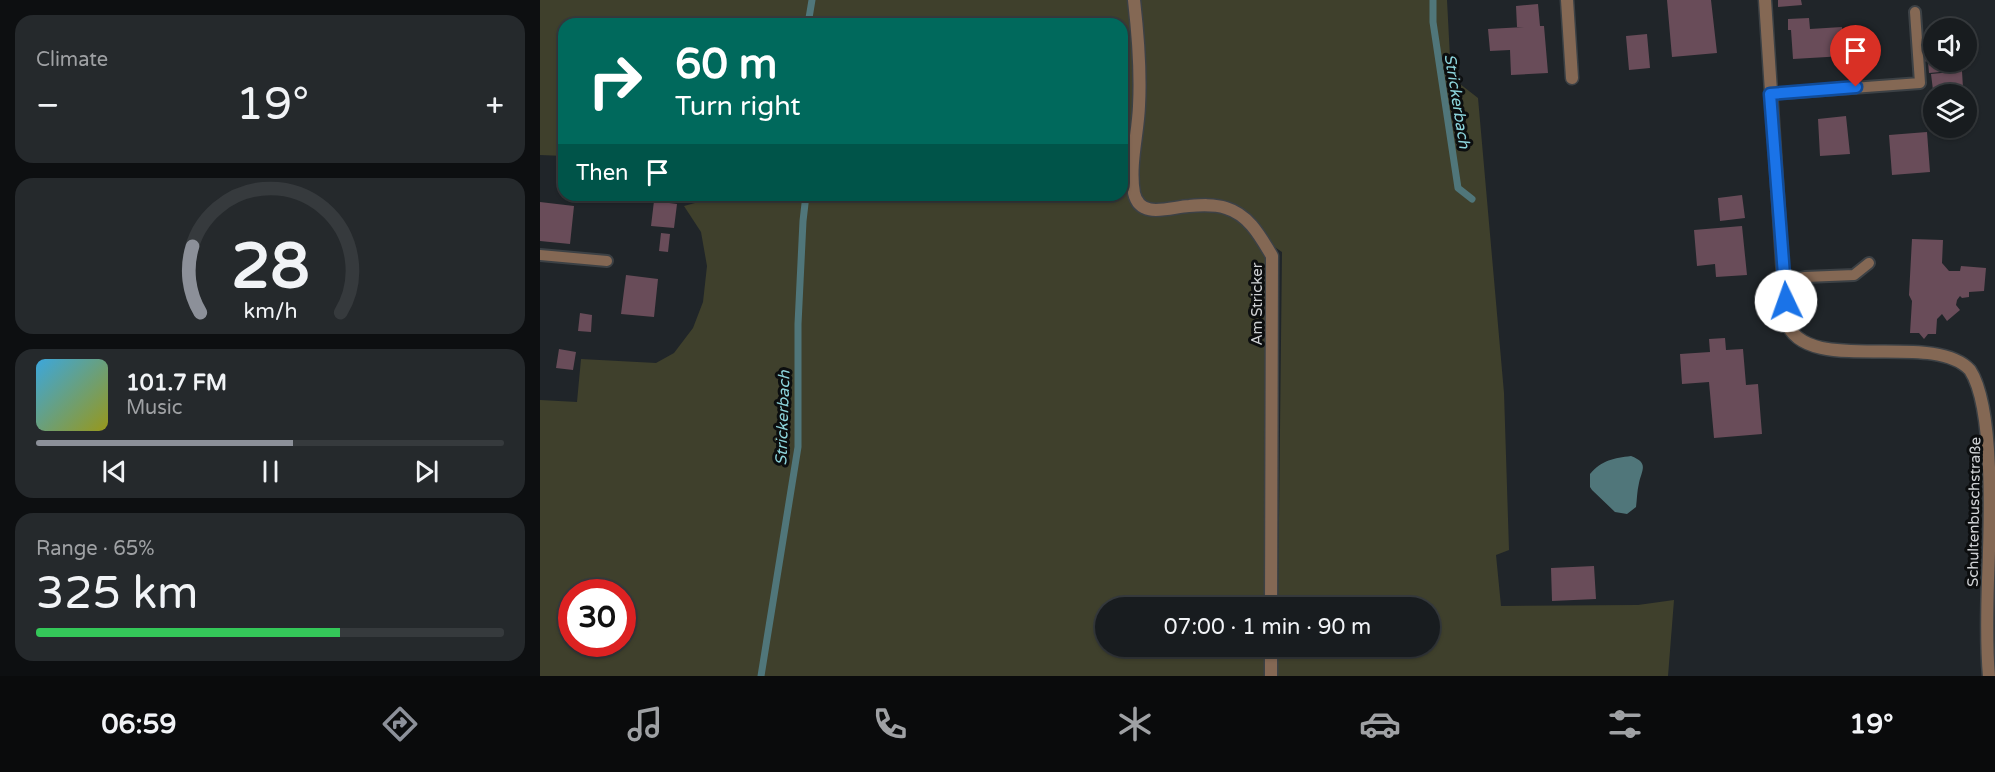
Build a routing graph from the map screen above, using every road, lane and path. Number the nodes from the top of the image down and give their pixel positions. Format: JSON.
{"nodes":[{"id":1,"x":1134,"y":0,"type":"edge"},
{"id":2,"x":1567,"y":0,"type":"edge"},
{"id":3,"x":1765,"y":0,"type":"edge"},
{"id":4,"x":1915,"y":12,"type":"dead end"},
{"id":5,"x":1572,"y":78,"type":"dead end"},
{"id":6,"x":1770,"y":94,"type":"junction"},
{"id":7,"x":540,"y":255,"type":"edge"},
{"id":8,"x":607,"y":261,"type":"dead end"},
{"id":9,"x":1869,"y":264,"type":"dead end"},
{"id":10,"x":1785,"y":281,"type":"junction"},
{"id":11,"x":1271,"y":597,"type":"edge"},
{"id":12,"x":1271,"y":657,"type":"edge"},
{"id":13,"x":1271,"y":676,"type":"edge"},
{"id":14,"x":1989,"y":676,"type":"edge"}],
"edges":[{"from":1,"to":11,"type":"street","name":"Am Stricker"},
{"from":2,"to":5,"type":"street"},
{"from":3,"to":6,"type":"street","name":"Schultenbuschstraße"},
{"from":4,"to":6,"type":"lane"},
{"from":6,"to":10,"type":"street","name":"Schultenbuschstraße"},
{"from":7,"to":8,"type":"lane"},
{"from":9,"to":10,"type":"lane"},
{"from":10,"to":14,"type":"street","name":"Schultenbuschstraße"},
{"from":12,"to":13,"type":"street"}]}
